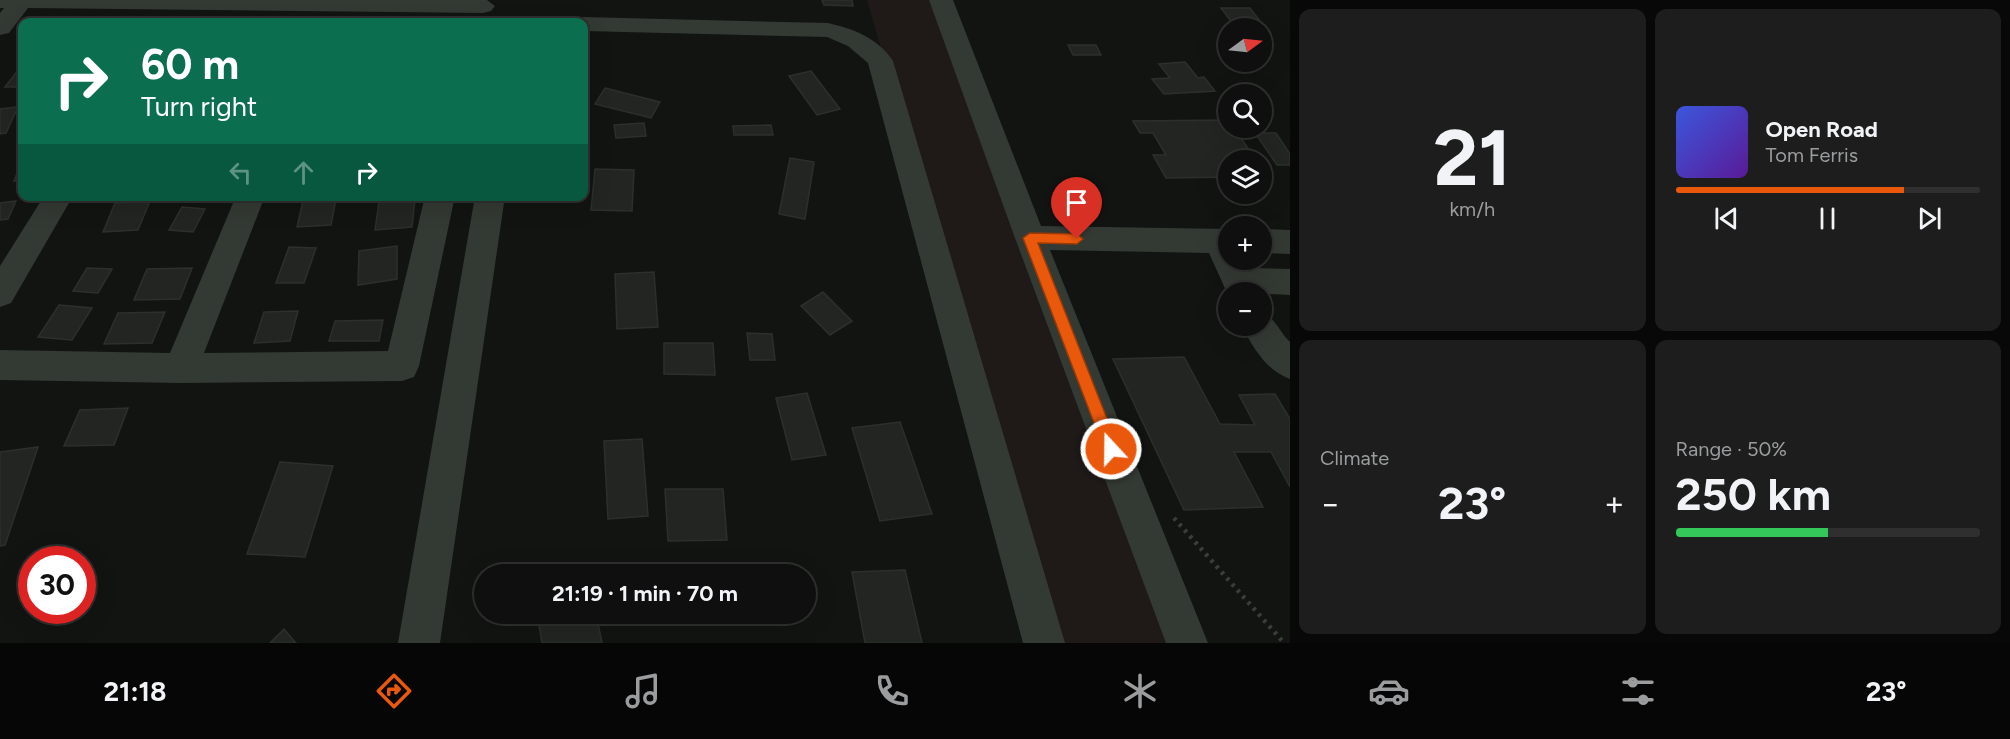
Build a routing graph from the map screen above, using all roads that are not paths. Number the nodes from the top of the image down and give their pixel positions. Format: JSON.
{"nodes":[{"id":1,"x":941,"y":0,"type":"edge"},
{"id":2,"x":11,"y":1,"type":"edge"},
{"id":3,"x":328,"y":9,"type":"edge"},
{"id":4,"x":482,"y":10,"type":"edge"},
{"id":5,"x":171,"y":13,"type":"edge"},
{"id":6,"x":588,"y":24,"type":"edge"},
{"id":7,"x":0,"y":28,"type":"edge"},
{"id":8,"x":56,"y":201,"type":"edge"},
{"id":9,"x":249,"y":201,"type":"edge"},
{"id":10,"x":439,"y":201,"type":"edge"},
{"id":11,"x":489,"y":201,"type":"edge"},
{"id":12,"x":1030,"y":238,"type":"junction"},
{"id":13,"x":1218,"y":241,"type":"edge"},
{"id":14,"x":1272,"y":241,"type":"edge"},
{"id":15,"x":1290,"y":242,"type":"edge"},
{"id":16,"x":1290,"y":282,"type":"edge"},
{"id":17,"x":1272,"y":284,"type":"edge"},
{"id":18,"x":0,"y":294,"type":"edge"},
{"id":19,"x":1265,"y":336,"type":"edge"},
{"id":20,"x":1290,"y":364,"type":"edge"},
{"id":21,"x":0,"y":365,"type":"edge"},
{"id":22,"x":181,"y":368,"type":"junction"},
{"id":23,"x":420,"y":643,"type":"edge"},
{"id":24,"x":1044,"y":643,"type":"edge"},
{"id":25,"x":1187,"y":643,"type":"edge"}],
"edges":[{"from":1,"to":12,"type":"street"},
{"from":2,"to":5,"type":"street"},
{"from":2,"to":7,"type":"street"},
{"from":3,"to":4,"type":"street"},
{"from":3,"to":5,"type":"street"},
{"from":6,"to":24,"type":"street"},
{"from":8,"to":18,"type":"street"},
{"from":9,"to":22,"type":"street"},
{"from":10,"to":22,"type":"street"},
{"from":11,"to":23,"type":"street"},
{"from":12,"to":13,"type":"street"},
{"from":12,"to":25,"type":"street"},
{"from":14,"to":15,"type":"street"},
{"from":16,"to":17,"type":"street"},
{"from":19,"to":20,"type":"street"},
{"from":21,"to":22,"type":"street"}]}
